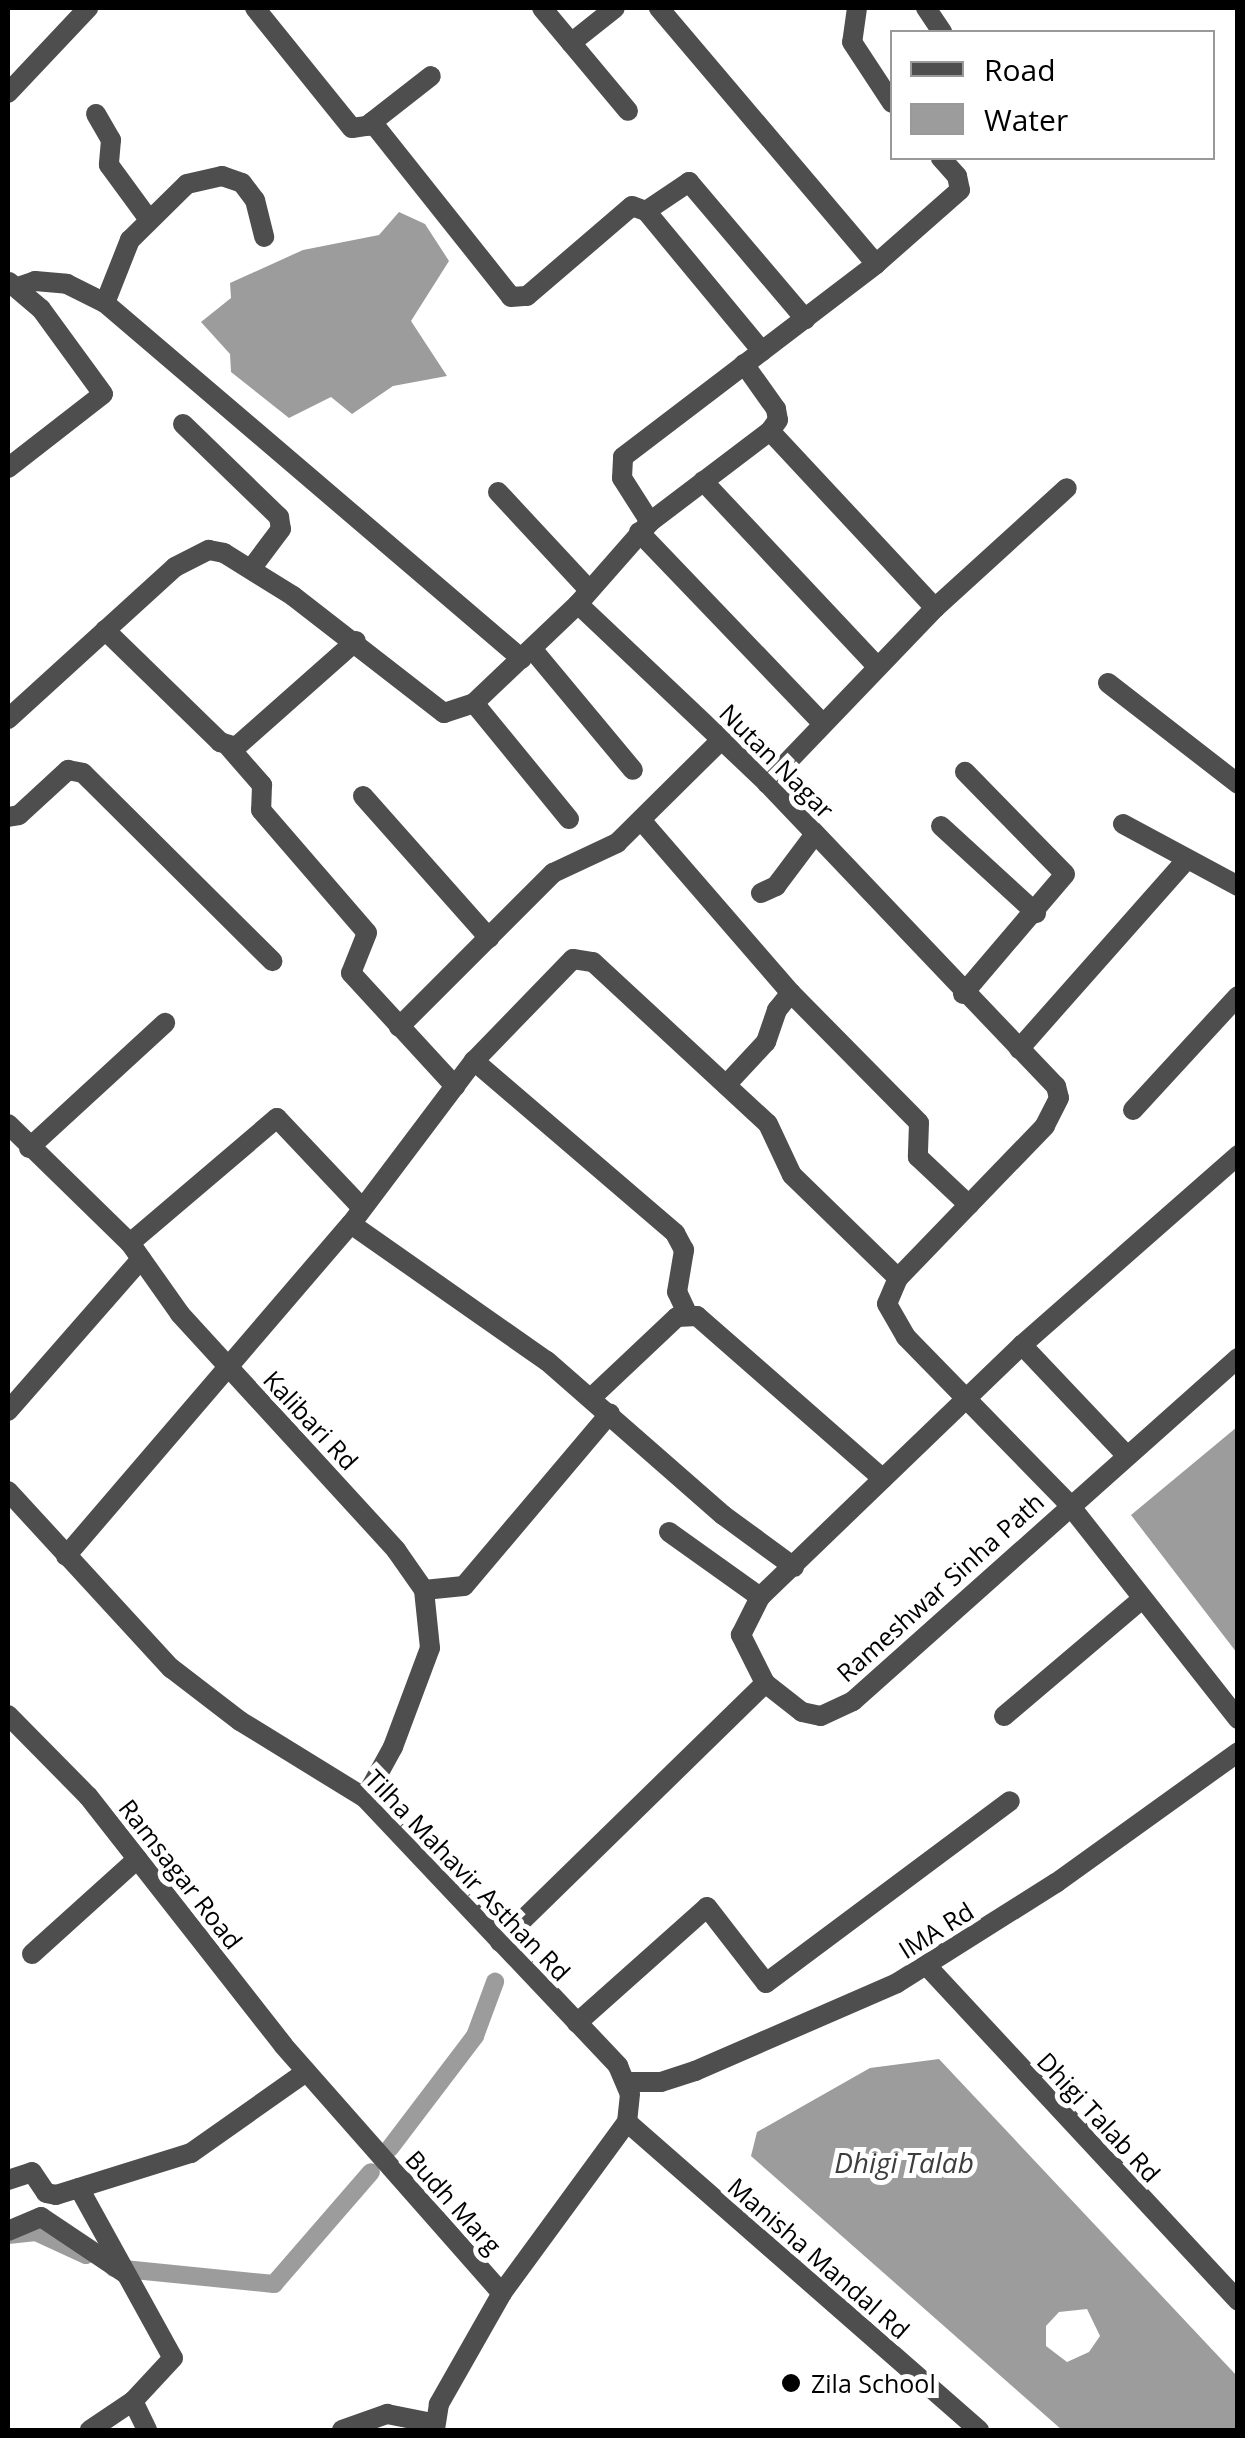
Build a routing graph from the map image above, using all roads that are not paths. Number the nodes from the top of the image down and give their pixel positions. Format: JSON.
{"nodes":[{"id":1,"x":88,"y":8,"type":"edge"},
{"id":2,"x":256,"y":8,"type":"edge"},
{"id":3,"x":542,"y":8,"type":"edge"},
{"id":4,"x":615,"y":8,"type":"edge"},
{"id":5,"x":658,"y":8,"type":"edge"},
{"id":6,"x":857,"y":8,"type":"edge"},
{"id":7,"x":926,"y":8,"type":"edge"},
{"id":8,"x":941,"y":30,"type":"edge"},
{"id":9,"x":572,"y":44,"type":"junction"},
{"id":10,"x":431,"y":76,"type":"dead end"},
{"id":11,"x":8,"y":93,"type":"edge"},
{"id":12,"x":890,"y":100,"type":"edge"},
{"id":13,"x":628,"y":112,"type":"dead end"},
{"id":14,"x":96,"y":114,"type":"dead end"},
{"id":15,"x":372,"y":122,"type":"junction"},
{"id":16,"x":942,"y":160,"type":"edge"},
{"id":17,"x":646,"y":211,"type":"junction"},
{"id":18,"x":147,"y":217,"type":"junction"},
{"id":19,"x":264,"y":237,"type":"dead end"},
{"id":20,"x":876,"y":264,"type":"junction"},
{"id":21,"x":13,"y":284,"type":"edge"},
{"id":22,"x":105,"y":303,"type":"junction"},
{"id":23,"x":805,"y":319,"type":"junction"},
{"id":24,"x":762,"y":351,"type":"junction"},
{"id":25,"x":744,"y":364,"type":"junction"},
{"id":26,"x":182,"y":424,"type":"dead end"},
{"id":27,"x":770,"y":431,"type":"junction"},
{"id":28,"x":8,"y":468,"type":"edge"},
{"id":29,"x":703,"y":481,"type":"junction"},
{"id":30,"x":1067,"y":488,"type":"dead end"},
{"id":31,"x":498,"y":492,"type":"dead end"},
{"id":32,"x":644,"y":527,"type":"junction"},
{"id":33,"x":251,"y":569,"type":"junction"},
{"id":34,"x":584,"y":597,"type":"junction"},
{"id":35,"x":935,"y":608,"type":"junction"},
{"id":36,"x":105,"y":630,"type":"junction"},
{"id":37,"x":356,"y":640,"type":"junction"},
{"id":38,"x":528,"y":654,"type":"junction"},
{"id":39,"x":876,"y":665,"type":"junction"},
{"id":40,"x":1108,"y":683,"type":"dead end"},
{"id":41,"x":474,"y":703,"type":"junction"},
{"id":42,"x":8,"y":719,"type":"edge"},
{"id":43,"x":821,"y":722,"type":"junction"},
{"id":44,"x":720,"y":740,"type":"junction"},
{"id":45,"x":228,"y":746,"type":"junction"},
{"id":46,"x":634,"y":770,"type":"dead end"},
{"id":47,"x":965,"y":772,"type":"dead end"},
{"id":48,"x":767,"y":783,"type":"junction"},
{"id":49,"x":1238,"y":784,"type":"edge"},
{"id":50,"x":363,"y":796,"type":"dead end"},
{"id":51,"x":8,"y":817,"type":"edge"},
{"id":52,"x":569,"y":819,"type":"dead end"},
{"id":53,"x":640,"y":820,"type":"junction"},
{"id":54,"x":1123,"y":824,"type":"dead end"},
{"id":55,"x":941,"y":826,"type":"dead end"},
{"id":56,"x":815,"y":834,"type":"junction"},
{"id":57,"x":1186,"y":860,"type":"junction"},
{"id":58,"x":1238,"y":886,"type":"edge"},
{"id":59,"x":761,"y":892,"type":"dead end"},
{"id":60,"x":1036,"y":914,"type":"junction"},
{"id":61,"x":489,"y":938,"type":"junction"},
{"id":62,"x":272,"y":961,"type":"dead end"},
{"id":63,"x":791,"y":994,"type":"junction"},
{"id":64,"x":963,"y":994,"type":"junction"},
{"id":65,"x":1238,"y":996,"type":"edge"},
{"id":66,"x":165,"y":1023,"type":"dead end"},
{"id":67,"x":399,"y":1027,"type":"junction"},
{"id":68,"x":1019,"y":1049,"type":"junction"},
{"id":69,"x":474,"y":1061,"type":"junction"},
{"id":70,"x":726,"y":1085,"type":"junction"},
{"id":71,"x":455,"y":1086,"type":"junction"},
{"id":72,"x":1132,"y":1110,"type":"dead end"},
{"id":73,"x":8,"y":1124,"type":"edge"},
{"id":74,"x":29,"y":1148,"type":"junction"},
{"id":75,"x":1238,"y":1154,"type":"edge"},
{"id":76,"x":968,"y":1205,"type":"junction"},
{"id":77,"x":357,"y":1216,"type":"junction"},
{"id":78,"x":136,"y":1251,"type":"junction"},
{"id":79,"x":898,"y":1278,"type":"junction"},
{"id":80,"x":686,"y":1313,"type":"junction"},
{"id":81,"x":1022,"y":1346,"type":"junction"},
{"id":82,"x":1238,"y":1358,"type":"edge"},
{"id":83,"x":229,"y":1368,"type":"junction"},
{"id":84,"x":591,"y":1398,"type":"junction"},
{"id":85,"x":966,"y":1398,"type":"junction"},
{"id":86,"x":8,"y":1411,"type":"edge"},
{"id":87,"x":610,"y":1414,"type":"junction"},
{"id":88,"x":1125,"y":1454,"type":"junction"},
{"id":89,"x":883,"y":1479,"type":"junction"},
{"id":90,"x":8,"y":1491,"type":"edge"},
{"id":91,"x":1068,"y":1504,"type":"junction"},
{"id":92,"x":669,"y":1532,"type":"dead end"},
{"id":93,"x":66,"y":1556,"type":"junction"},
{"id":94,"x":794,"y":1566,"type":"junction"},
{"id":95,"x":424,"y":1590,"type":"junction"},
{"id":96,"x":760,"y":1597,"type":"junction"},
{"id":97,"x":1142,"y":1600,"type":"junction"},
{"id":98,"x":765,"y":1683,"type":"junction"},
{"id":99,"x":8,"y":1715,"type":"edge"},
{"id":100,"x":1004,"y":1716,"type":"dead end"},
{"id":101,"x":1238,"y":1720,"type":"edge"},
{"id":102,"x":1238,"y":1752,"type":"edge"},
{"id":103,"x":366,"y":1798,"type":"junction"},
{"id":104,"x":1010,"y":1800,"type":"dead end"},
{"id":105,"x":137,"y":1858,"type":"junction"},
{"id":106,"x":500,"y":1942,"type":"junction"},
{"id":107,"x":32,"y":1954,"type":"dead end"},
{"id":108,"x":926,"y":1966,"type":"junction"},
{"id":109,"x":576,"y":2023,"type":"junction"},
{"id":110,"x":306,"y":2072,"type":"junction"},
{"id":111,"x":627,"y":2082,"type":"junction"},
{"id":112,"x":626,"y":2122,"type":"junction"},
{"id":113,"x":8,"y":2180,"type":"edge"},
{"id":114,"x":79,"y":2188,"type":"junction"},
{"id":115,"x":8,"y":2231,"type":"edge"},
{"id":116,"x":128,"y":2275,"type":"junction"},
{"id":117,"x":502,"y":2293,"type":"junction"},
{"id":118,"x":1238,"y":2301,"type":"edge"},
{"id":119,"x":132,"y":2401,"type":"junction"},
{"id":120,"x":433,"y":2427,"type":"edge"},
{"id":121,"x":90,"y":2430,"type":"edge"},
{"id":122,"x":147,"y":2430,"type":"edge"},
{"id":123,"x":342,"y":2430,"type":"edge"},
{"id":124,"x":979,"y":2430,"type":"edge"}],
"edges":[{"from":1,"to":11,"type":"street"},
{"from":2,"to":15,"type":"street"},
{"from":3,"to":9,"type":"street"},
{"from":4,"to":9,"type":"street"},
{"from":5,"to":20,"type":"street"},
{"from":6,"to":12,"type":"street"},
{"from":7,"to":8,"type":"street"},
{"from":9,"to":13,"type":"street"},
{"from":10,"to":15,"type":"street"},
{"from":14,"to":18,"type":"street"},
{"from":15,"to":17,"type":"street"},
{"from":16,"to":20,"type":"street"},
{"from":17,"to":23,"type":"street"},
{"from":17,"to":24,"type":"street"},
{"from":18,"to":19,"type":"street"},
{"from":18,"to":22,"type":"street"},
{"from":20,"to":23,"type":"street"},
{"from":21,"to":22,"type":"street"},
{"from":21,"to":28,"type":"street"},
{"from":22,"to":38,"type":"street"},
{"from":23,"to":24,"type":"street"},
{"from":24,"to":25,"type":"street"},
{"from":25,"to":27,"type":"street"},
{"from":25,"to":32,"type":"street"},
{"from":26,"to":33,"type":"street"},
{"from":27,"to":29,"type":"street"},
{"from":27,"to":35,"type":"street"},
{"from":29,"to":32,"type":"street"},
{"from":29,"to":39,"type":"street"},
{"from":30,"to":35,"type":"street"},
{"from":31,"to":34,"type":"street","name":"Nutan Nagar"},
{"from":32,"to":34,"type":"street"},
{"from":32,"to":43,"type":"street"},
{"from":33,"to":36,"type":"street"},
{"from":33,"to":37,"type":"street"},
{"from":34,"to":38,"type":"street"},
{"from":34,"to":44,"type":"street","name":"Nutan Nagar"},
{"from":35,"to":39,"type":"street"},
{"from":36,"to":42,"type":"street"},
{"from":36,"to":45,"type":"street"},
{"from":37,"to":41,"type":"street"},
{"from":37,"to":45,"type":"street"},
{"from":38,"to":41,"type":"street"},
{"from":38,"to":46,"type":"street"},
{"from":39,"to":43,"type":"street"},
{"from":40,"to":49,"type":"street"},
{"from":41,"to":52,"type":"street"},
{"from":43,"to":48,"type":"street"},
{"from":44,"to":48,"type":"street","name":"Nutan Nagar"},
{"from":44,"to":53,"type":"street"},
{"from":45,"to":67,"type":"street"},
{"from":47,"to":60,"type":"street"},
{"from":48,"to":56,"type":"street","name":"Nutan Nagar"},
{"from":50,"to":61,"type":"street"},
{"from":51,"to":62,"type":"street"},
{"from":53,"to":61,"type":"street"},
{"from":53,"to":63,"type":"street"},
{"from":54,"to":57,"type":"street"},
{"from":55,"to":60,"type":"street"},
{"from":56,"to":59,"type":"street"},
{"from":56,"to":64,"type":"street","name":"Nutan Nagar"},
{"from":57,"to":58,"type":"street"},
{"from":57,"to":68,"type":"street"},
{"from":60,"to":64,"type":"street"},
{"from":61,"to":67,"type":"street"},
{"from":63,"to":70,"type":"street"},
{"from":63,"to":76,"type":"street"},
{"from":64,"to":68,"type":"street","name":"Nutan Nagar"},
{"from":65,"to":72,"type":"street"},
{"from":66,"to":74,"type":"street"},
{"from":67,"to":71,"type":"street"},
{"from":68,"to":76,"type":"street","name":"Nutan Nagar"},
{"from":69,"to":70,"type":"street"},
{"from":69,"to":71,"type":"street"},
{"from":69,"to":80,"type":"street"},
{"from":70,"to":79,"type":"street"},
{"from":71,"to":77,"type":"street"},
{"from":73,"to":74,"type":"street","name":"Kalibari Rd"},
{"from":74,"to":78,"type":"street","name":"Kalibari Rd"},
{"from":75,"to":81,"type":"street"},
{"from":76,"to":79,"type":"street","name":"Nutan Nagar"},
{"from":77,"to":78,"type":"street"},
{"from":77,"to":83,"type":"street"},
{"from":77,"to":84,"type":"street"},
{"from":78,"to":83,"type":"street","name":"Kalibari Rd"},
{"from":78,"to":86,"type":"street"},
{"from":79,"to":85,"type":"street"},
{"from":80,"to":84,"type":"street"},
{"from":80,"to":89,"type":"street"},
{"from":81,"to":85,"type":"street"},
{"from":81,"to":88,"type":"street"},
{"from":82,"to":88,"type":"street","name":"Rameshwar Sinha Path"},
{"from":83,"to":93,"type":"street"},
{"from":83,"to":95,"type":"street","name":"Kalibari Rd"},
{"from":84,"to":87,"type":"street"},
{"from":85,"to":89,"type":"street"},
{"from":85,"to":91,"type":"street"},
{"from":87,"to":94,"type":"street"},
{"from":87,"to":95,"type":"street"},
{"from":88,"to":91,"type":"street","name":"Rameshwar Sinha Path"},
{"from":89,"to":94,"type":"street"},
{"from":90,"to":93,"type":"street","name":"Tilha Mahavir Asthan Rd"},
{"from":91,"to":97,"type":"street"},
{"from":91,"to":98,"type":"street","name":"Rameshwar Sinha Path"},
{"from":92,"to":96,"type":"street"},
{"from":93,"to":103,"type":"street","name":"Tilha Mahavir Asthan Rd"},
{"from":94,"to":96,"type":"street"},
{"from":95,"to":103,"type":"street"},
{"from":96,"to":98,"type":"street"},
{"from":97,"to":100,"type":"street"},
{"from":97,"to":101,"type":"street"},
{"from":98,"to":106,"type":"street"},
{"from":99,"to":105,"type":"street","name":"Ramsagar Road"},
{"from":102,"to":108,"type":"street","name":"IMA Rd"},
{"from":103,"to":106,"type":"street","name":"Tilha Mahavir Asthan Rd"},
{"from":104,"to":109,"type":"street"},
{"from":105,"to":107,"type":"street"},
{"from":105,"to":110,"type":"street","name":"Ramsagar Road"},
{"from":106,"to":109,"type":"street","name":"Tilha Mahavir Asthan Rd"},
{"from":108,"to":111,"type":"street","name":"IMA Rd"},
{"from":108,"to":118,"type":"street","name":"Dhigi Talab Rd"},
{"from":109,"to":111,"type":"street","name":"Tilha Mahavir Asthan Rd"},
{"from":110,"to":114,"type":"street"},
{"from":110,"to":117,"type":"street","name":"Budh Marg"},
{"from":111,"to":112,"type":"street"},
{"from":112,"to":117,"type":"street"},
{"from":112,"to":124,"type":"street","name":"Manisha Mandal Rd"},
{"from":113,"to":114,"type":"street"},
{"from":114,"to":116,"type":"street"},
{"from":115,"to":116,"type":"street"},
{"from":116,"to":119,"type":"street"},
{"from":117,"to":120,"type":"street","name":"Budh Marg"},
{"from":119,"to":121,"type":"street"},
{"from":119,"to":122,"type":"street"},
{"from":120,"to":123,"type":"street"}]}
